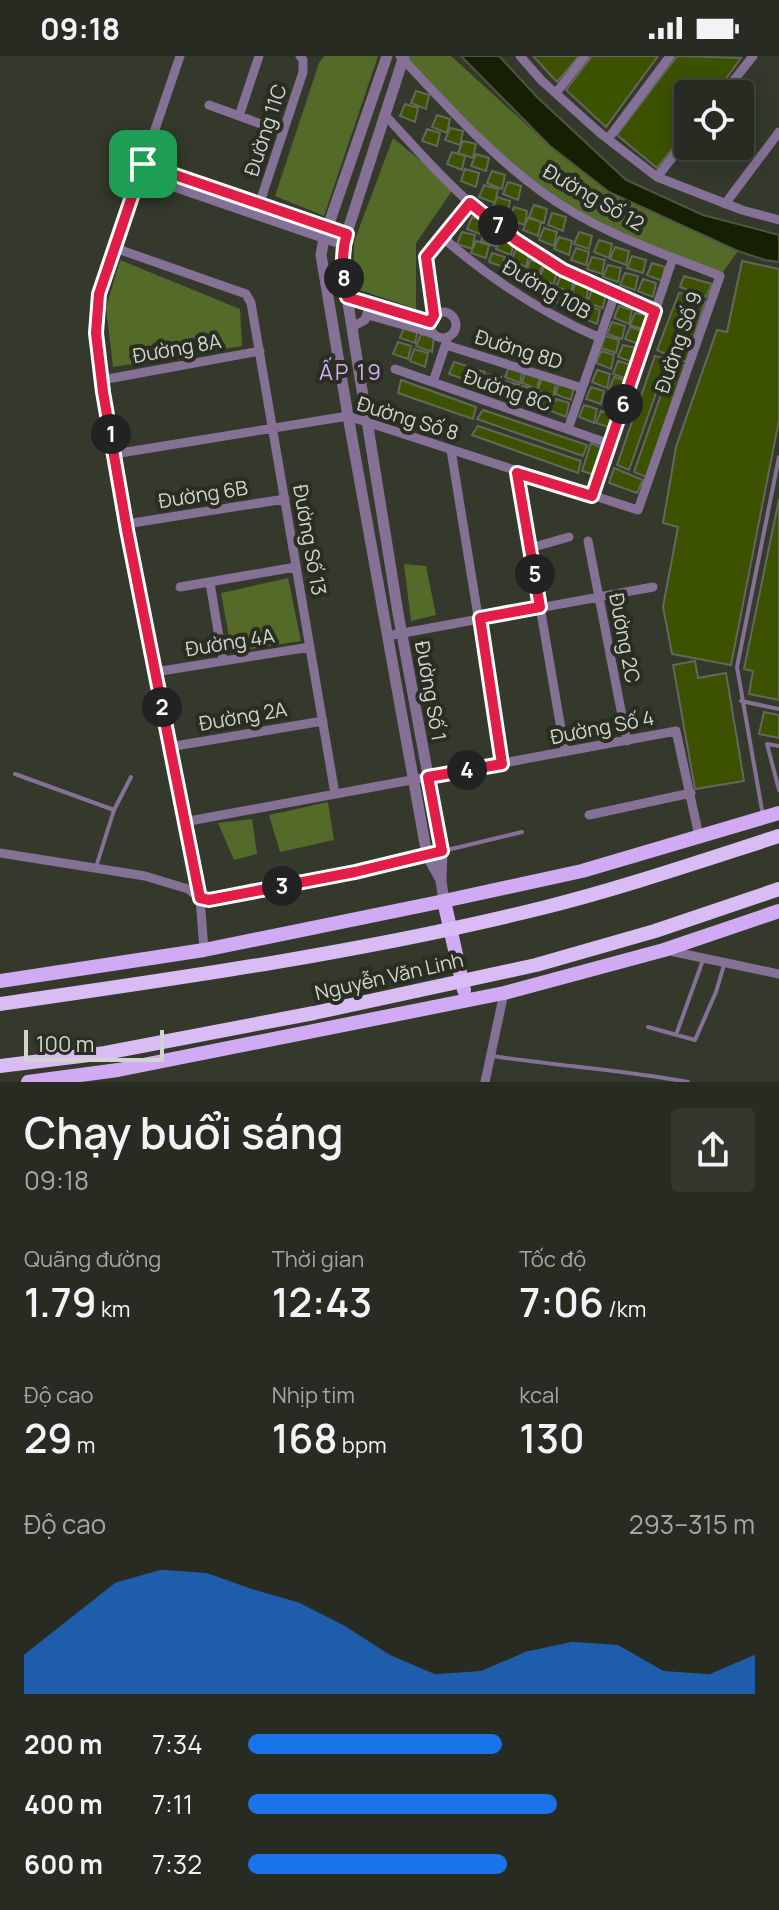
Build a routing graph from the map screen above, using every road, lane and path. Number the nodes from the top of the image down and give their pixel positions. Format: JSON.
{"nodes":[{"id":1,"x":180,"y":56,"type":"edge"},
{"id":2,"x":259,"y":56,"type":"edge"},
{"id":3,"x":300,"y":56,"type":"edge"},
{"id":4,"x":387,"y":56,"type":"edge"},
{"id":5,"x":520,"y":56,"type":"edge"},
{"id":6,"x":585,"y":56,"type":"edge"},
{"id":7,"x":670,"y":56,"type":"edge"},
{"id":8,"x":753,"y":56,"type":"edge"},
{"id":9,"x":403,"y":57,"type":"edge"},
{"id":10,"x":734,"y":80,"type":"edge"},
{"id":11,"x":556,"y":93,"type":"junction"},
{"id":12,"x":209,"y":105,"type":"dead end"},
{"id":13,"x":384,"y":114,"type":"junction"},
{"id":14,"x":239,"y":116,"type":"junction"},
{"id":15,"x":283,"y":132,"type":"junction"},
{"id":16,"x":779,"y":132,"type":"edge"},
{"id":17,"x":608,"y":139,"type":"junction"},
{"id":18,"x":674,"y":156,"type":"edge"},
{"id":19,"x":143,"y":164,"type":"junction"},
{"id":20,"x":139,"y":175,"type":"junction"},
{"id":21,"x":657,"y":177,"type":"junction"},
{"id":22,"x":260,"y":203,"type":"junction"},
{"id":23,"x":470,"y":203,"type":"junction"},
{"id":24,"x":725,"y":204,"type":"junction"},
{"id":25,"x":255,"y":215,"type":"junction"},
{"id":26,"x":779,"y":220,"type":"edge"},
{"id":27,"x":326,"y":232,"type":"junction"},
{"id":28,"x":441,"y":236,"type":"junction"},
{"id":29,"x":345,"y":239,"type":"junction"},
{"id":30,"x":115,"y":248,"type":"junction"},
{"id":31,"x":673,"y":258,"type":"junction"},
{"id":32,"x":720,"y":276,"type":"joint"},
{"id":33,"x":615,"y":294,"type":"junction"},
{"id":34,"x":347,"y":297,"type":"junction"},
{"id":35,"x":368,"y":309,"type":"junction"},
{"id":36,"x":655,"y":311,"type":"junction"},
{"id":37,"x":432,"y":319,"type":"junction"},
{"id":38,"x":352,"y":327,"type":"junction"},
{"id":39,"x":333,"y":330,"type":"junction"},
{"id":40,"x":432,"y":333,"type":"junction"},
{"id":41,"x":600,"y":338,"type":"junction"},
{"id":42,"x":447,"y":341,"type":"junction"},
{"id":43,"x":260,"y":351,"type":"junction"},
{"id":44,"x":395,"y":369,"type":"dead end"},
{"id":45,"x":102,"y":380,"type":"junction"},
{"id":46,"x":433,"y":382,"type":"junction"},
{"id":47,"x":582,"y":388,"type":"junction"},
{"id":48,"x":348,"y":416,"type":"junction"},
{"id":49,"x":368,"y":422,"type":"junction"},
{"id":50,"x":272,"y":427,"type":"junction"},
{"id":51,"x":568,"y":429,"type":"junction"},
{"id":52,"x":610,"y":444,"type":"junction"},
{"id":53,"x":451,"y":450,"type":"junction"},
{"id":54,"x":114,"y":454,"type":"junction"},
{"id":55,"x":779,"y":457,"type":"edge"},
{"id":56,"x":517,"y":473,"type":"junction"},
{"id":57,"x":592,"y":496,"type":"junction"},
{"id":58,"x":285,"y":499,"type":"junction"},
{"id":59,"x":638,"y":510,"type":"joint"},
{"id":60,"x":126,"y":524,"type":"junction"},
{"id":61,"x":569,"y":537,"type":"dead end"},
{"id":62,"x":588,"y":541,"type":"dead end"},
{"id":63,"x":530,"y":548,"type":"junction"},
{"id":64,"x":296,"y":567,"type":"junction"},
{"id":65,"x":210,"y":583,"type":"junction"},
{"id":66,"x":180,"y":587,"type":"dead end"},
{"id":67,"x":653,"y":587,"type":"dead end"},
{"id":68,"x":598,"y":597,"type":"junction"},
{"id":69,"x":540,"y":607,"type":"junction"},
{"id":70,"x":480,"y":618,"type":"junction"},
{"id":71,"x":402,"y":634,"type":"junction"},
{"id":72,"x":387,"y":636,"type":"junction"},
{"id":73,"x":310,"y":647,"type":"junction"},
{"id":74,"x":223,"y":661,"type":"junction"},
{"id":75,"x":155,"y":672,"type":"junction"},
{"id":76,"x":741,"y":701,"type":"junction"},
{"id":77,"x":779,"y":709,"type":"edge"},
{"id":78,"x":323,"y":721,"type":"junction"},
{"id":79,"x":627,"y":741,"type":"junction"},
{"id":80,"x":779,"y":746,"type":"edge"},
{"id":81,"x":169,"y":747,"type":"junction"},
{"id":82,"x":565,"y":752,"type":"junction"},
{"id":83,"x":502,"y":764,"type":"junction"},
{"id":84,"x":15,"y":774,"type":"dead end"},
{"id":85,"x":131,"y":777,"type":"dead end"},
{"id":86,"x":428,"y":777,"type":"junction"},
{"id":87,"x":413,"y":780,"type":"junction"},
{"id":88,"x":779,"y":790,"type":"edge"},
{"id":89,"x":691,"y":793,"type":"junction"},
{"id":90,"x":335,"y":794,"type":"junction"},
{"id":91,"x":114,"y":810,"type":"junction"},
{"id":92,"x":779,"y":813,"type":"edge"},
{"id":93,"x":589,"y":815,"type":"dead end"},
{"id":94,"x":763,"y":817,"type":"junction"},
{"id":95,"x":184,"y":822,"type":"junction"},
{"id":96,"x":522,"y":832,"type":"dead end"},
{"id":97,"x":699,"y":836,"type":"junction"},
{"id":98,"x":779,"y":836,"type":"edge"},
{"id":99,"x":442,"y":851,"type":"junction"},
{"id":100,"x":0,"y":853,"type":"edge"},
{"id":101,"x":427,"y":855,"type":"junction"},
{"id":102,"x":95,"y":869,"type":"junction"},
{"id":103,"x":441,"y":881,"type":"junction"},
{"id":104,"x":779,"y":889,"type":"edge"},
{"id":105,"x":200,"y":898,"type":"junction"},
{"id":106,"x":444,"y":901,"type":"junction"},
{"id":107,"x":779,"y":911,"type":"edge"},
{"id":108,"x":450,"y":929,"type":"junction"},
{"id":109,"x":204,"y":950,"type":"junction"},
{"id":110,"x":664,"y":950,"type":"junction"},
{"id":111,"x":703,"y":960,"type":"junction"},
{"id":112,"x":724,"y":965,"type":"junction"},
{"id":113,"x":779,"y":974,"type":"edge"},
{"id":114,"x":462,"y":980,"type":"junction"},
{"id":115,"x":0,"y":981,"type":"edge"},
{"id":116,"x":504,"y":993,"type":"junction"},
{"id":117,"x":466,"y":1000,"type":"junction"},
{"id":118,"x":0,"y":1004,"type":"edge"},
{"id":119,"x":648,"y":1027,"type":"dead end"},
{"id":120,"x":676,"y":1035,"type":"junction"},
{"id":121,"x":489,"y":1056,"type":"junction"},
{"id":122,"x":0,"y":1066,"type":"edge"},
{"id":123,"x":66,"y":1080,"type":"edge"},
{"id":124,"x":28,"y":1082,"type":"edge"},
{"id":125,"x":485,"y":1082,"type":"edge"},
{"id":126,"x":688,"y":1082,"type":"edge"}],
"edges":[{"from":1,"to":19,"type":"street"},
{"from":2,"to":14,"type":"street"},
{"from":3,"to":15,"type":"street","name":"Đường 11C"},
{"from":4,"to":27,"type":"street","name":"Đường Số 1"},
{"from":5,"to":11,"type":"street"},
{"from":6,"to":11,"type":"street"},
{"from":7,"to":17,"type":"street"},
{"from":8,"to":10,"type":"street"},
{"from":9,"to":13,"type":"street","name":"Đường Số 1"},
{"from":9,"to":31,"type":"street","name":"Đường Số 12"},
{"from":11,"to":17,"type":"street"},
{"from":12,"to":14,"type":"street"},
{"from":13,"to":23,"type":"street"},
{"from":13,"to":29,"type":"street","name":"Đường Số 1"},
{"from":14,"to":15,"type":"street"},
{"from":15,"to":22,"type":"street","name":"Đường 11C"},
{"from":16,"to":24,"type":"street"},
{"from":17,"to":21,"type":"street"},
{"from":18,"to":21,"type":"street"},
{"from":19,"to":20,"type":"street"},
{"from":19,"to":22,"type":"street"},
{"from":20,"to":25,"type":"street"},
{"from":20,"to":30,"type":"street"},
{"from":21,"to":24,"type":"street"},
{"from":22,"to":25,"type":"street","name":"Đường 11C"},
{"from":22,"to":27,"type":"street"},
{"from":23,"to":28,"type":"street"},
{"from":23,"to":33,"type":"street"},
{"from":24,"to":26,"type":"street"},
{"from":25,"to":27,"type":"street"},
{"from":27,"to":29,"type":"street"},
{"from":27,"to":39,"type":"street","name":"Đường Số 1"},
{"from":28,"to":37,"type":"street"},
{"from":28,"to":41,"type":"street","name":"Đường 10B"},
{"from":29,"to":34,"type":"street","name":"Đường Số 1"},
{"from":30,"to":43,"type":"street","name":"Đường Số 13"},
{"from":30,"to":45,"type":"street"},
{"from":31,"to":32,"type":"street","name":"Đường Số 12"},
{"from":31,"to":36,"type":"street"},
{"from":32,"to":59,"type":"street","name":"Đường Số 9"},
{"from":33,"to":36,"type":"street"},
{"from":33,"to":41,"type":"street"},
{"from":34,"to":35,"type":"street"},
{"from":34,"to":38,"type":"street","name":"Đường Số 1"},
{"from":35,"to":37,"type":"street"},
{"from":35,"to":38,"type":"street"},
{"from":35,"to":40,"type":"street"},
{"from":36,"to":52,"type":"street"},
{"from":37,"to":40,"type":"street"},
{"from":37,"to":42,"type":"street"},
{"from":38,"to":39,"type":"street"},
{"from":38,"to":49,"type":"street","name":"Đường Số 1"},
{"from":39,"to":48,"type":"street","name":"Đường Số 1"},
{"from":40,"to":42,"type":"street"},
{"from":41,"to":47,"type":"street"},
{"from":42,"to":46,"type":"street"},
{"from":42,"to":47,"type":"street","name":"Đường 8D"},
{"from":43,"to":45,"type":"street","name":"Đường 8A"},
{"from":43,"to":50,"type":"street","name":"Đường Số 13"},
{"from":44,"to":46,"type":"street","name":"Đường 8C"},
{"from":45,"to":54,"type":"street"},
{"from":46,"to":51,"type":"street","name":"Đường 8C"},
{"from":47,"to":51,"type":"street"},
{"from":48,"to":49,"type":"street","name":"Đường Số 8"},
{"from":48,"to":50,"type":"street","name":"Đường Số 8"},
{"from":48,"to":72,"type":"street","name":"Đường Số 1"},
{"from":49,"to":53,"type":"street","name":"Đường Số 8"},
{"from":49,"to":71,"type":"street","name":"Đường Số 1"},
{"from":50,"to":54,"type":"street","name":"Đường Số 8"},
{"from":50,"to":58,"type":"street","name":"Đường Số 13"},
{"from":51,"to":52,"type":"street","name":"Đường 8C"},
{"from":52,"to":57,"type":"street"},
{"from":53,"to":56,"type":"street","name":"Đường Số 8"},
{"from":53,"to":70,"type":"street"},
{"from":54,"to":60,"type":"street"},
{"from":55,"to":76,"type":"lane"},
{"from":56,"to":57,"type":"street","name":"Đường Số 8"},
{"from":56,"to":63,"type":"street"},
{"from":57,"to":59,"type":"street","name":"Đường Số 8"},
{"from":58,"to":60,"type":"street","name":"Đường 6B"},
{"from":58,"to":64,"type":"street","name":"Đường Số 13"},
{"from":60,"to":75,"type":"street"},
{"from":61,"to":63,"type":"street"},
{"from":62,"to":68,"type":"street","name":"Đường 2C"},
{"from":63,"to":69,"type":"street"},
{"from":64,"to":65,"type":"street"},
{"from":64,"to":73,"type":"street","name":"Đường Số 13"},
{"from":65,"to":66,"type":"street"},
{"from":65,"to":74,"type":"street"},
{"from":67,"to":68,"type":"street"},
{"from":68,"to":69,"type":"street"},
{"from":68,"to":79,"type":"street","name":"Đường 2C"},
{"from":69,"to":70,"type":"street"},
{"from":69,"to":82,"type":"street"},
{"from":70,"to":71,"type":"street"},
{"from":70,"to":83,"type":"street"},
{"from":71,"to":72,"type":"street"},
{"from":71,"to":86,"type":"street","name":"Đường Số 1"},
{"from":72,"to":87,"type":"street","name":"Đường Số 1"},
{"from":73,"to":74,"type":"street","name":"Đường 4A"},
{"from":73,"to":78,"type":"street","name":"Đường Số 13"},
{"from":74,"to":75,"type":"street","name":"Đường 4A"},
{"from":75,"to":81,"type":"street"},
{"from":76,"to":77,"type":"lane"},
{"from":76,"to":94,"type":"lane"},
{"from":78,"to":81,"type":"street","name":"Đường 2A"},
{"from":78,"to":90,"type":"street","name":"Đường Số 13"},
{"from":79,"to":82,"type":"street","name":"Đường Số 4"},
{"from":79,"to":89,"type":"street","name":"Đường Số 4"},
{"from":80,"to":88,"type":"lane"},
{"from":81,"to":95,"type":"street"},
{"from":82,"to":83,"type":"street","name":"Đường Số 4"},
{"from":83,"to":86,"type":"street","name":"Đường Số 4"},
{"from":84,"to":91,"type":"lane"},
{"from":85,"to":91,"type":"lane"},
{"from":86,"to":87,"type":"street","name":"Đường Số 4"},
{"from":86,"to":99,"type":"street","name":"Đường Số 1"},
{"from":87,"to":90,"type":"street","name":"Đường Số 4"},
{"from":87,"to":101,"type":"street","name":"Đường Số 1"},
{"from":89,"to":93,"type":"street"},
{"from":89,"to":97,"type":"street","name":"Đường Số 4"},
{"from":90,"to":95,"type":"street","name":"Đường Số 4"},
{"from":91,"to":102,"type":"lane"},
{"from":92,"to":94,"type":"main road"},
{"from":94,"to":97,"type":"main road"},
{"from":95,"to":105,"type":"street"},
{"from":96,"to":99,"type":"lane"},
{"from":97,"to":106,"type":"main road"},
{"from":98,"to":108,"type":"highway","name":"Nguyễn Văn Linh"},
{"from":99,"to":101,"type":"street"},
{"from":99,"to":103,"type":"street","name":"Đường Số 1"},
{"from":100,"to":102,"type":"street"},
{"from":101,"to":103,"type":"street","name":"Đường Số 1"},
{"from":101,"to":105,"type":"street"},
{"from":102,"to":105,"type":"street"},
{"from":103,"to":106,"type":"street"},
{"from":104,"to":114,"type":"highway","name":"Nguyễn Văn Linh"},
{"from":105,"to":109,"type":"street"},
{"from":106,"to":108,"type":"main road"},
{"from":106,"to":109,"type":"main road"},
{"from":107,"to":110,"type":"main road","name":"Nguyễn Văn Linh"},
{"from":108,"to":114,"type":"main road"},
{"from":108,"to":118,"type":"highway","name":"Nguyễn Văn Linh"},
{"from":109,"to":115,"type":"main road"},
{"from":110,"to":111,"type":"street"},
{"from":110,"to":116,"type":"main road","name":"Nguyễn Văn Linh"},
{"from":111,"to":112,"type":"street"},
{"from":111,"to":120,"type":"lane"},
{"from":112,"to":113,"type":"street"},
{"from":112,"to":120,"type":"lane"},
{"from":114,"to":117,"type":"main road"},
{"from":114,"to":122,"type":"highway","name":"Nguyễn Văn Linh"},
{"from":116,"to":117,"type":"main road","name":"Nguyễn Văn Linh"},
{"from":116,"to":121,"type":"street"},
{"from":117,"to":123,"type":"main road","name":"Nguyễn Văn Linh"},
{"from":119,"to":120,"type":"lane"},
{"from":121,"to":125,"type":"street"},
{"from":121,"to":126,"type":"lane"},
{"from":123,"to":124,"type":"main road","name":"Nguyễn Văn Linh"}]}
